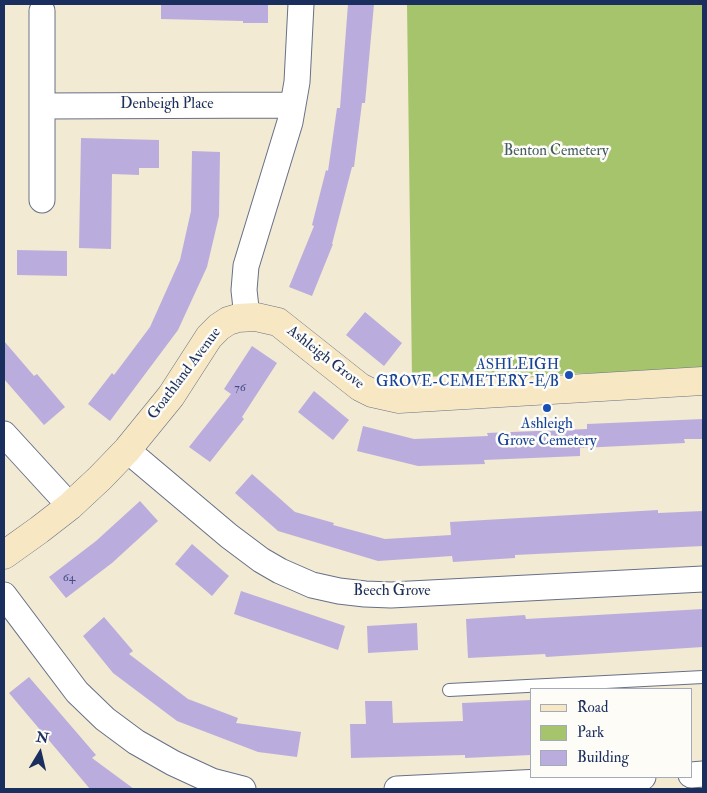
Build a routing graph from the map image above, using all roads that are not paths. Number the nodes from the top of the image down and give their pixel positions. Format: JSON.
{"nodes":[{"id":1,"x":302,"y":4,"type":"edge"},
{"id":2,"x":42,"y":11,"type":"dead end"},
{"id":3,"x":293,"y":105,"type":"junction"},
{"id":4,"x":42,"y":106,"type":"junction"},
{"id":5,"x":42,"y":200,"type":"dead end"},
{"id":6,"x":246,"y":317,"type":"junction"},
{"id":7,"x":703,"y":381,"type":"edge"},
{"id":8,"x":4,"y":434,"type":"edge"},
{"id":9,"x":127,"y":450,"type":"junction"},
{"id":10,"x":70,"y":506,"type":"junction"},
{"id":11,"x":4,"y":555,"type":"edge"},
{"id":12,"x":703,"y":579,"type":"edge"},
{"id":13,"x":4,"y":595,"type":"edge"},
{"id":14,"x":703,"y":677,"type":"edge"},
{"id":15,"x":449,"y":690,"type":"dead end"},
{"id":16,"x":632,"y":778,"type":"edge"},
{"id":17,"x":559,"y":785,"type":"edge"},
{"id":18,"x":243,"y":789,"type":"edge"},
{"id":19,"x":397,"y":789,"type":"edge"}],
"edges":[{"from":1,"to":3,"type":"street"},
{"from":2,"to":4,"type":"street"},
{"from":3,"to":4,"type":"street","name":"Denbeigh Place"},
{"from":3,"to":6,"type":"street"},
{"from":4,"to":5,"type":"street"},
{"from":6,"to":7,"type":"street","name":"Ashleigh Grove"},
{"from":6,"to":9,"type":"street","name":"Goathland Avenue"},
{"from":8,"to":10,"type":"street"},
{"from":9,"to":10,"type":"street","name":"Goathland Avenue"},
{"from":9,"to":12,"type":"street","name":"Beech Grove"},
{"from":10,"to":11,"type":"street","name":"Goathland Avenue"},
{"from":13,"to":18,"type":"street"},
{"from":14,"to":15,"type":"lane"},
{"from":16,"to":17,"type":"street"},
{"from":17,"to":19,"type":"street"}]}
